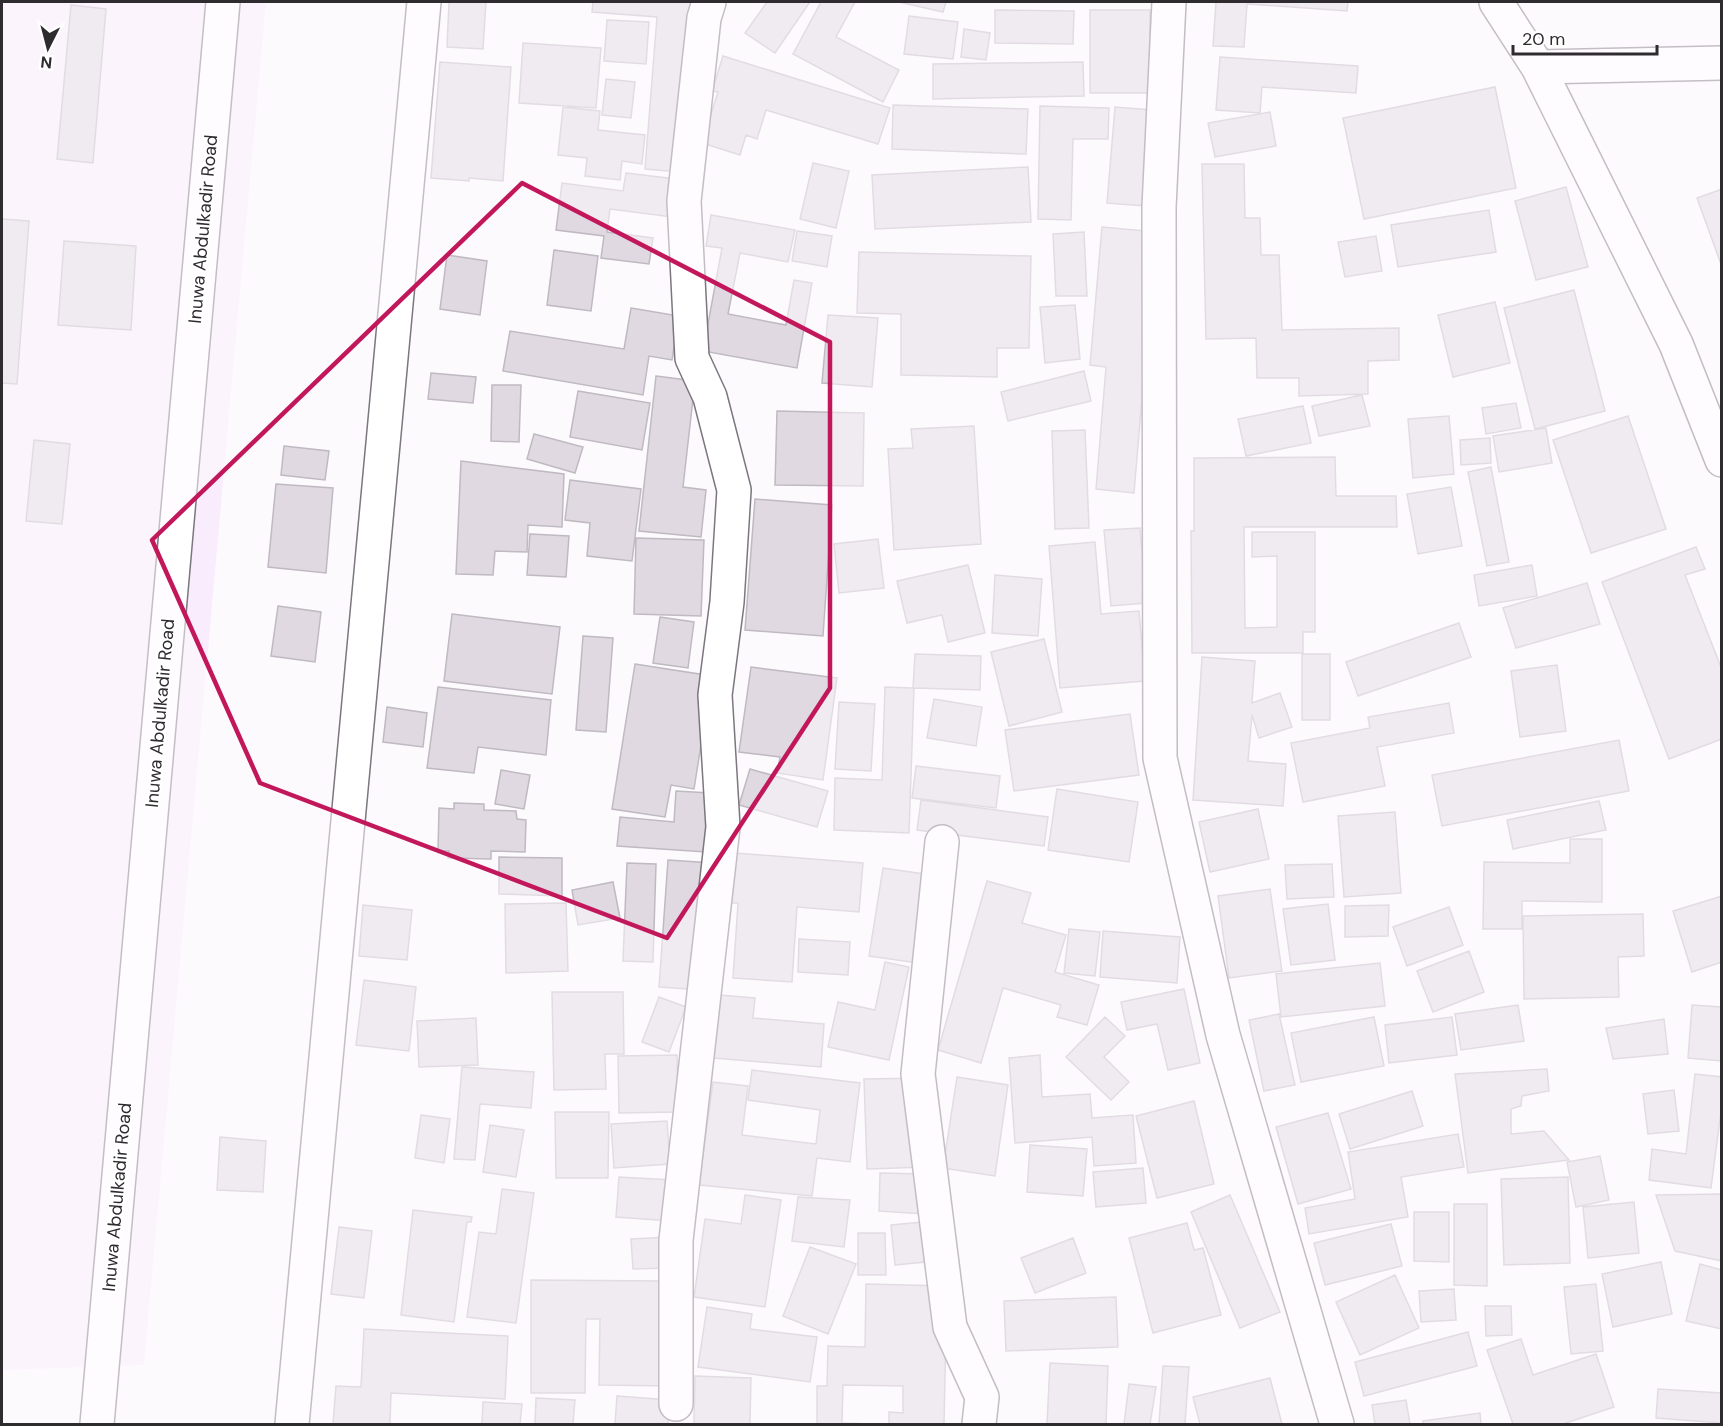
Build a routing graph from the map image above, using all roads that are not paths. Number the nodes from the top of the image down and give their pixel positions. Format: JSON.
{"nodes":[{"id":1,"x":223,"y":2,"type":"edge"},
{"id":2,"x":424,"y":2,"type":"edge"},
{"id":3,"x":709,"y":2,"type":"edge"},
{"id":4,"x":1169,"y":2,"type":"edge"},
{"id":5,"x":1496,"y":2,"type":"edge"},
{"id":6,"x":1722,"y":63,"type":"edge"},
{"id":7,"x":1538,"y":67,"type":"junction"},
{"id":8,"x":1722,"y":460,"type":"edge"},
{"id":9,"x":942,"y":842,"type":"dead end"},
{"id":10,"x":676,"y":1404,"type":"dead end"},
{"id":11,"x":97,"y":1425,"type":"edge"},
{"id":12,"x":292,"y":1425,"type":"edge"},
{"id":13,"x":979,"y":1425,"type":"edge"},
{"id":14,"x":1337,"y":1425,"type":"edge"}],
"edges":[{"from":1,"to":11,"type":"street","name":"Inuwa Abdulkadir Road"},
{"from":2,"to":12,"type":"street"},
{"from":3,"to":10,"type":"street"},
{"from":4,"to":14,"type":"street"},
{"from":5,"to":7,"type":"street"},
{"from":6,"to":7,"type":"street"},
{"from":7,"to":8,"type":"street"},
{"from":9,"to":13,"type":"street"}]}
